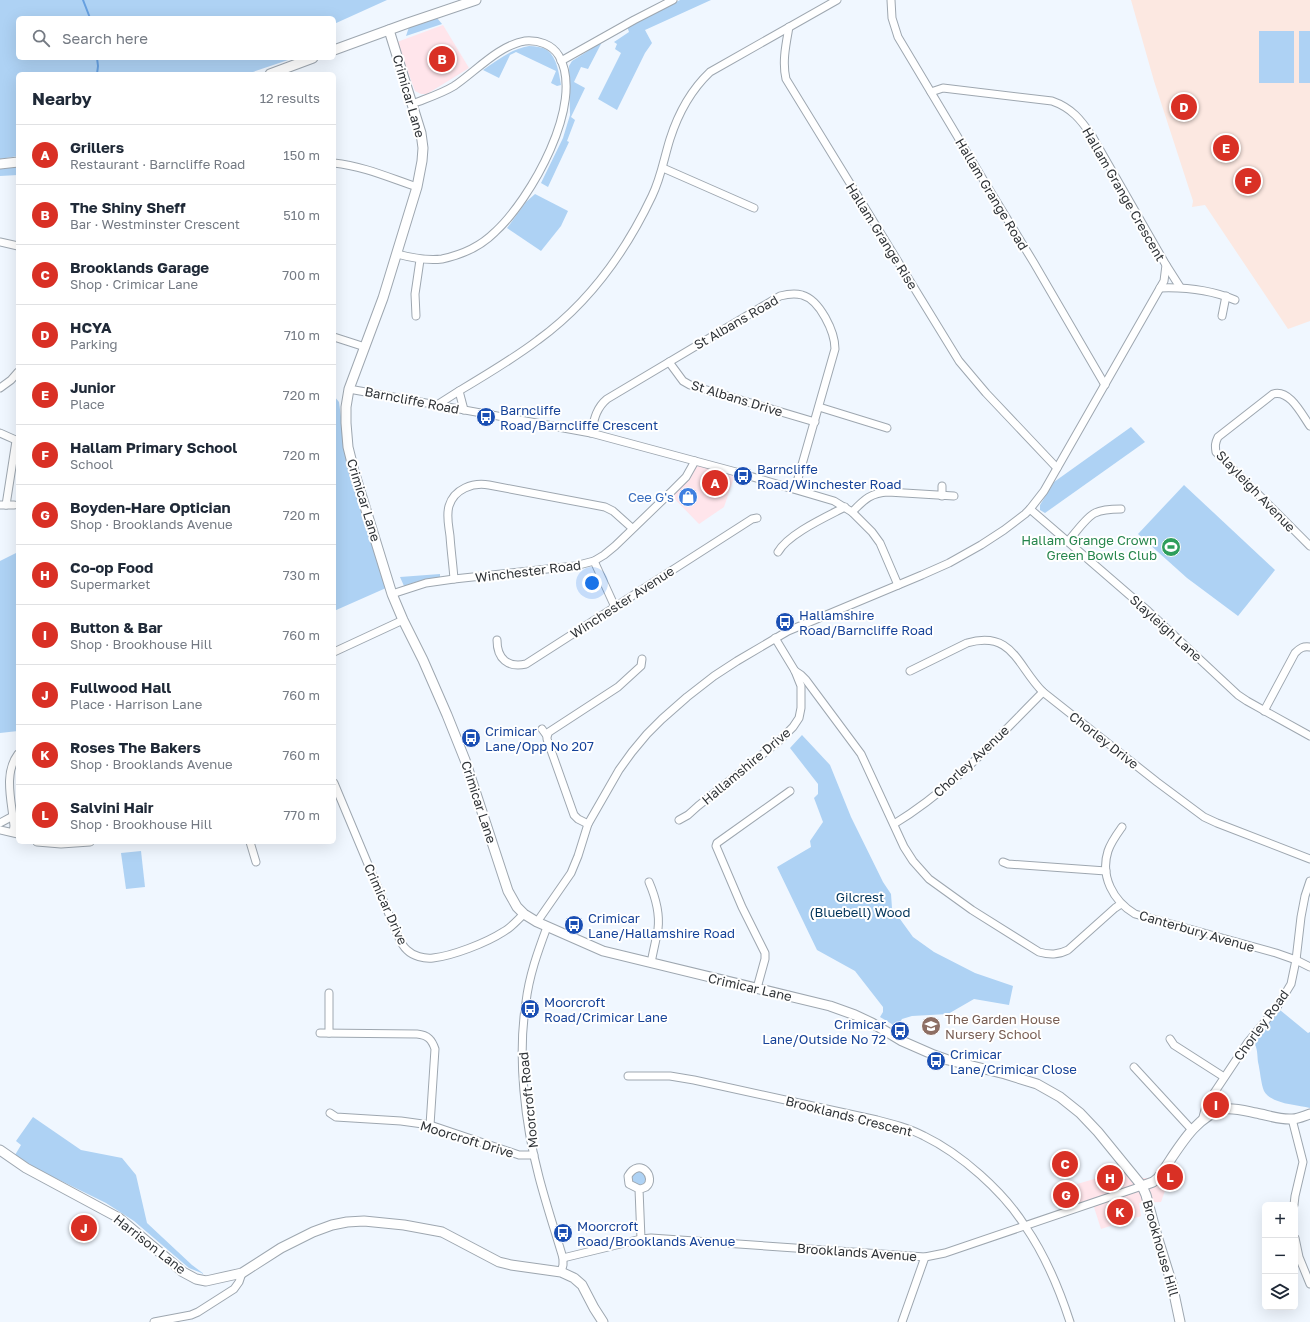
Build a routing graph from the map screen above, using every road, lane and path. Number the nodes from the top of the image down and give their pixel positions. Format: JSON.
{"nodes":[{"id":1,"x":476,"y":0,"type":"edge"},
{"id":2,"x":673,"y":0,"type":"edge"},
{"id":3,"x":837,"y":0,"type":"edge"},
{"id":4,"x":891,"y":0,"type":"edge"},
{"id":5,"x":789,"y":27,"type":"junction"},
{"id":6,"x":389,"y":30,"type":"junction"},
{"id":7,"x":336,"y":49,"type":"edge"},
{"id":8,"x":308,"y":60,"type":"edge"},
{"id":9,"x":561,"y":62,"type":"junction"},
{"id":10,"x":275,"y":72,"type":"edge"},
{"id":11,"x":931,"y":92,"type":"junction"},
{"id":12,"x":412,"y":104,"type":"junction"},
{"id":13,"x":16,"y":162,"type":"edge"},
{"id":14,"x":336,"y":163,"type":"edge"},
{"id":15,"x":0,"y":164,"type":"edge"},
{"id":16,"x":662,"y":168,"type":"junction"},
{"id":17,"x":417,"y":187,"type":"junction"},
{"id":18,"x":754,"y":208,"type":"dead end"},
{"id":19,"x":0,"y":242,"type":"edge"},
{"id":20,"x":16,"y":246,"type":"edge"},
{"id":21,"x":397,"y":254,"type":"junction"},
{"id":22,"x":420,"y":260,"type":"junction"},
{"id":23,"x":1166,"y":265,"type":"junction"},
{"id":24,"x":1180,"y":287,"type":"junction"},
{"id":25,"x":1160,"y":288,"type":"junction"},
{"id":26,"x":1226,"y":296,"type":"junction"},
{"id":27,"x":1235,"y":300,"type":"dead end"},
{"id":28,"x":416,"y":316,"type":"dead end"},
{"id":29,"x":1222,"y":316,"type":"dead end"},
{"id":30,"x":336,"y":338,"type":"edge"},
{"id":31,"x":365,"y":347,"type":"junction"},
{"id":32,"x":669,"y":362,"type":"junction"},
{"id":33,"x":16,"y":374,"type":"edge"},
{"id":34,"x":1106,"y":384,"type":"junction"},
{"id":35,"x":0,"y":388,"type":"edge"},
{"id":36,"x":349,"y":389,"type":"junction"},
{"id":37,"x":459,"y":392,"type":"junction"},
{"id":38,"x":437,"y":405,"type":"junction"},
{"id":39,"x":819,"y":408,"type":"junction"},
{"id":40,"x":464,"y":410,"type":"junction"},
{"id":41,"x":815,"y":422,"type":"junction"},
{"id":42,"x":1310,"y":426,"type":"edge"},
{"id":43,"x":887,"y":428,"type":"dead end"},
{"id":44,"x":0,"y":433,"type":"edge"},
{"id":45,"x":591,"y":433,"type":"junction"},
{"id":46,"x":16,"y":441,"type":"edge"},
{"id":47,"x":16,"y":446,"type":"edge"},
{"id":48,"x":695,"y":461,"type":"junction"},
{"id":49,"x":1057,"y":468,"type":"junction"},
{"id":50,"x":942,"y":486,"type":"dead end"},
{"id":51,"x":795,"y":489,"type":"junction"},
{"id":52,"x":942,"y":496,"type":"junction"},
{"id":53,"x":954,"y":496,"type":"dead end"},
{"id":54,"x":3,"y":505,"type":"edge"},
{"id":55,"x":14,"y":505,"type":"dead end"},
{"id":56,"x":845,"y":507,"type":"junction"},
{"id":57,"x":1030,"y":509,"type":"junction"},
{"id":58,"x":1121,"y":509,"type":"dead end"},
{"id":59,"x":852,"y":512,"type":"junction"},
{"id":60,"x":758,"y":518,"type":"dead end"},
{"id":61,"x":632,"y":528,"type":"junction"},
{"id":62,"x":1068,"y":541,"type":"junction"},
{"id":63,"x":1310,"y":546,"type":"edge"},
{"id":64,"x":778,"y":552,"type":"dead end"},
{"id":65,"x":594,"y":561,"type":"junction"},
{"id":66,"x":454,"y":579,"type":"junction"},
{"id":67,"x":898,"y":585,"type":"junction"},
{"id":68,"x":392,"y":594,"type":"junction"},
{"id":69,"x":616,"y":607,"type":"junction"},
{"id":70,"x":403,"y":620,"type":"junction"},
{"id":71,"x":775,"y":638,"type":"junction"},
{"id":72,"x":497,"y":640,"type":"dead end"},
{"id":73,"x":1310,"y":647,"type":"edge"},
{"id":74,"x":336,"y":651,"type":"edge"},
{"id":75,"x":642,"y":660,"type":"dead end"},
{"id":76,"x":795,"y":671,"type":"junction"},
{"id":77,"x":910,"y":671,"type":"dead end"},
{"id":78,"x":801,"y":686,"type":"junction"},
{"id":79,"x":811,"y":688,"type":"junction"},
{"id":80,"x":1043,"y":692,"type":"junction"},
{"id":81,"x":1264,"y":711,"type":"junction"},
{"id":82,"x":542,"y":729,"type":"dead end"},
{"id":83,"x":547,"y":736,"type":"junction"},
{"id":84,"x":1310,"y":736,"type":"edge"},
{"id":85,"x":16,"y":758,"type":"edge"},
{"id":86,"x":336,"y":788,"type":"edge"},
{"id":87,"x":790,"y":791,"type":"dead end"},
{"id":88,"x":13,"y":816,"type":"junction"},
{"id":89,"x":679,"y":820,"type":"dead end"},
{"id":90,"x":0,"y":824,"type":"edge"},
{"id":91,"x":588,"y":824,"type":"junction"},
{"id":92,"x":894,"y":824,"type":"junction"},
{"id":93,"x":1122,"y":827,"type":"dead end"},
{"id":94,"x":0,"y":830,"type":"edge"},
{"id":95,"x":16,"y":833,"type":"edge"},
{"id":96,"x":251,"y":844,"type":"edge"},
{"id":97,"x":1310,"y":859,"type":"edge"},
{"id":98,"x":256,"y":862,"type":"dead end"},
{"id":99,"x":1003,"y":862,"type":"dead end"},
{"id":100,"x":1106,"y":871,"type":"junction"},
{"id":101,"x":1310,"y":881,"type":"edge"},
{"id":102,"x":649,"y":882,"type":"dead end"},
{"id":103,"x":1121,"y":904,"type":"junction"},
{"id":104,"x":524,"y":914,"type":"junction"},
{"id":105,"x":537,"y":922,"type":"junction"},
{"id":106,"x":547,"y":927,"type":"junction"},
{"id":107,"x":1296,"y":960,"type":"junction"},
{"id":108,"x":651,"y":964,"type":"junction"},
{"id":109,"x":1310,"y":967,"type":"edge"},
{"id":110,"x":757,"y":988,"type":"junction"},
{"id":111,"x":329,"y":993,"type":"dead end"},
{"id":112,"x":320,"y":1033,"type":"dead end"},
{"id":113,"x":329,"y":1033,"type":"junction"},
{"id":114,"x":1170,"y":1039,"type":"dead end"},
{"id":115,"x":1134,"y":1067,"type":"dead end"},
{"id":116,"x":628,"y":1076,"type":"dead end"},
{"id":117,"x":1224,"y":1077,"type":"junction"},
{"id":118,"x":1214,"y":1093,"type":"dead end"},
{"id":119,"x":1206,"y":1106,"type":"dead end"},
{"id":120,"x":330,"y":1114,"type":"dead end"},
{"id":121,"x":1310,"y":1114,"type":"edge"},
{"id":122,"x":1292,"y":1119,"type":"junction"},
{"id":123,"x":1202,"y":1121,"type":"junction"},
{"id":124,"x":430,"y":1125,"type":"junction"},
{"id":125,"x":1192,"y":1130,"type":"junction"},
{"id":126,"x":0,"y":1150,"type":"edge"},
{"id":127,"x":534,"y":1155,"type":"junction"},
{"id":128,"x":1142,"y":1186,"type":"junction"},
{"id":129,"x":639,"y":1190,"type":"dead end"},
{"id":130,"x":1294,"y":1202,"type":"edge"},
{"id":131,"x":1025,"y":1225,"type":"junction"},
{"id":132,"x":641,"y":1239,"type":"junction"},
{"id":133,"x":1298,"y":1252,"type":"edge"},
{"id":134,"x":925,"y":1257,"type":"junction"},
{"id":135,"x":563,"y":1258,"type":"junction"},
{"id":136,"x":561,"y":1272,"type":"junction"},
{"id":137,"x":242,"y":1273,"type":"junction"},
{"id":138,"x":1310,"y":1284,"type":"edge"},
{"id":139,"x":154,"y":1322,"type":"edge"},
{"id":140,"x":603,"y":1322,"type":"edge"},
{"id":141,"x":902,"y":1322,"type":"edge"},
{"id":142,"x":1070,"y":1322,"type":"edge"},
{"id":143,"x":1180,"y":1322,"type":"edge"}],
"edges":[{"from":1,"to":6,"type":"street"},
{"from":2,"to":9,"type":"street"},
{"from":3,"to":5,"type":"street"},
{"from":4,"to":11,"type":"street","name":"Hallam Grange Road"},
{"from":5,"to":16,"type":"street"},
{"from":5,"to":49,"type":"street","name":"Hallam Grange Rise"},
{"from":6,"to":7,"type":"street"},
{"from":6,"to":12,"type":"street","name":"Crimicar Lane"},
{"from":8,"to":10,"type":"street"},
{"from":9,"to":12,"type":"street"},
{"from":9,"to":22,"type":"street"},
{"from":11,"to":23,"type":"street","name":"Hallam Grange Crescent"},
{"from":11,"to":34,"type":"street","name":"Hallam Grange Road"},
{"from":12,"to":17,"type":"street","name":"Crimicar Lane"},
{"from":13,"to":15,"type":"street"},
{"from":14,"to":17,"type":"street"},
{"from":16,"to":18,"type":"street"},
{"from":16,"to":37,"type":"street"},
{"from":17,"to":21,"type":"street","name":"Crimicar Lane"},
{"from":19,"to":20,"type":"street"},
{"from":21,"to":22,"type":"street"},
{"from":21,"to":31,"type":"street","name":"Crimicar Lane"},
{"from":22,"to":28,"type":"street"},
{"from":23,"to":24,"type":"street"},
{"from":23,"to":25,"type":"street","name":"Hallam Grange Crescent"},
{"from":24,"to":25,"type":"street"},
{"from":24,"to":26,"type":"street"},
{"from":25,"to":34,"type":"street","name":"Hallam Grange Crescent"},
{"from":26,"to":27,"type":"street"},
{"from":26,"to":29,"type":"street"},
{"from":30,"to":31,"type":"street"},
{"from":31,"to":36,"type":"street","name":"Crimicar Lane"},
{"from":32,"to":39,"type":"street","name":"St Albans Road"},
{"from":32,"to":41,"type":"street","name":"St Albans Drive"},
{"from":32,"to":45,"type":"street","name":"St Albans Road"},
{"from":33,"to":35,"type":"street"},
{"from":34,"to":49,"type":"street","name":"Hallam Grange Crescent"},
{"from":36,"to":38,"type":"street","name":"Barncliffe Road"},
{"from":36,"to":68,"type":"street","name":"Crimicar Lane"},
{"from":37,"to":38,"type":"street"},
{"from":37,"to":40,"type":"street"},
{"from":38,"to":40,"type":"street","name":"Barncliffe Road"},
{"from":39,"to":41,"type":"street","name":"St Albans Road"},
{"from":39,"to":43,"type":"street"},
{"from":40,"to":45,"type":"street","name":"Barncliffe Road"},
{"from":41,"to":51,"type":"street","name":"St Albans Road"},
{"from":42,"to":63,"type":"street","name":"Slayleigh Avenue"},
{"from":44,"to":46,"type":"street"},
{"from":45,"to":48,"type":"street","name":"Barncliffe Road"},
{"from":47,"to":54,"type":"street"},
{"from":48,"to":51,"type":"street","name":"Barncliffe Road"},
{"from":48,"to":61,"type":"street","name":"Winchester Road"},
{"from":49,"to":57,"type":"street","name":"Hallam Grange Crescent"},
{"from":50,"to":52,"type":"street"},
{"from":51,"to":56,"type":"street","name":"Barncliffe Road"},
{"from":52,"to":53,"type":"street"},
{"from":52,"to":59,"type":"street"},
{"from":54,"to":55,"type":"street"},
{"from":56,"to":59,"type":"street","name":"Barncliffe Road"},
{"from":56,"to":64,"type":"street"},
{"from":57,"to":62,"type":"street","name":"Slayleigh Lane"},
{"from":57,"to":67,"type":"street","name":"Hallam Grange Crescent"},
{"from":58,"to":62,"type":"street"},
{"from":59,"to":67,"type":"street","name":"Barncliffe Road"},
{"from":60,"to":69,"type":"street","name":"Winchester Avenue"},
{"from":61,"to":65,"type":"street","name":"Winchester Road"},
{"from":61,"to":66,"type":"street"},
{"from":62,"to":81,"type":"street","name":"Slayleigh Lane"},
{"from":65,"to":66,"type":"street","name":"Winchester Road"},
{"from":65,"to":69,"type":"street"},
{"from":66,"to":68,"type":"street","name":"Winchester Road"},
{"from":67,"to":71,"type":"street","name":"Hallam Grange Crescent"},
{"from":68,"to":70,"type":"street","name":"Crimicar Lane"},
{"from":69,"to":72,"type":"street","name":"Winchester Avenue"},
{"from":70,"to":74,"type":"street"},
{"from":70,"to":104,"type":"street","name":"Crimicar Lane"},
{"from":71,"to":76,"type":"street","name":"Hallamshire Drive"},
{"from":71,"to":91,"type":"street","name":"Hallam Grange Crescent"},
{"from":73,"to":81,"type":"street"},
{"from":75,"to":83,"type":"street"},
{"from":76,"to":78,"type":"street","name":"Hallamshire Drive"},
{"from":76,"to":79,"type":"street"},
{"from":77,"to":80,"type":"street","name":"Chorley Drive"},
{"from":78,"to":79,"type":"street"},
{"from":78,"to":89,"type":"street","name":"Hallamshire Drive"},
{"from":79,"to":92,"type":"street"},
{"from":80,"to":92,"type":"street","name":"Chorley Avenue"},
{"from":80,"to":97,"type":"street","name":"Chorley Drive"},
{"from":81,"to":84,"type":"street","name":"Slayleigh Lane"},
{"from":82,"to":83,"type":"street"},
{"from":83,"to":91,"type":"street"},
{"from":85,"to":88,"type":"street"},
{"from":86,"to":104,"type":"street","name":"Crimicar Drive"},
{"from":87,"to":110,"type":"street"},
{"from":88,"to":90,"type":"street"},
{"from":88,"to":95,"type":"street"},
{"from":91,"to":105,"type":"street","name":"Hallam Grange Crescent"},
{"from":92,"to":103,"type":"street"},
{"from":93,"to":100,"type":"street","name":"Canterbury Avenue"},
{"from":94,"to":95,"type":"street"},
{"from":96,"to":98,"type":"street"},
{"from":99,"to":100,"type":"street"},
{"from":100,"to":103,"type":"street","name":"Canterbury Avenue"},
{"from":101,"to":107,"type":"street","name":"Chorley Road"},
{"from":102,"to":108,"type":"street"},
{"from":103,"to":107,"type":"street","name":"Canterbury Avenue"},
{"from":104,"to":105,"type":"street","name":"Crimicar Lane"},
{"from":105,"to":106,"type":"street","name":"Crimicar Lane"},
{"from":106,"to":108,"type":"street","name":"Crimicar Lane"},
{"from":106,"to":127,"type":"street","name":"Moorcroft Road"},
{"from":107,"to":109,"type":"street","name":"Canterbury Avenue"},
{"from":107,"to":117,"type":"street","name":"Chorley Road"},
{"from":108,"to":110,"type":"street","name":"Crimicar Lane"},
{"from":110,"to":128,"type":"street","name":"Crimicar Lane"},
{"from":111,"to":113,"type":"street"},
{"from":112,"to":113,"type":"street"},
{"from":113,"to":124,"type":"street"},
{"from":114,"to":117,"type":"street"},
{"from":115,"to":125,"type":"street"},
{"from":116,"to":131,"type":"street","name":"Brooklands Crescent"},
{"from":117,"to":118,"type":"street","name":"Chorley Road"},
{"from":119,"to":123,"type":"street"},
{"from":120,"to":124,"type":"street","name":"Moorcroft Drive"},
{"from":121,"to":122,"type":"street","name":"Brookhouse Hill"},
{"from":122,"to":123,"type":"street","name":"Brookhouse Hill"},
{"from":122,"to":130,"type":"street"},
{"from":123,"to":125,"type":"street","name":"Brookhouse Hill"},
{"from":124,"to":127,"type":"street","name":"Moorcroft Drive"},
{"from":125,"to":128,"type":"street","name":"Brookhouse Hill"},
{"from":126,"to":137,"type":"street","name":"Harrison Lane"},
{"from":127,"to":135,"type":"street","name":"Moorcroft Road"},
{"from":128,"to":131,"type":"street","name":"Brooklands Avenue"},
{"from":128,"to":143,"type":"street","name":"Brookhouse Hill"},
{"from":129,"to":132,"type":"street"},
{"from":131,"to":134,"type":"street","name":"Brooklands Avenue"},
{"from":131,"to":142,"type":"street","name":"Brooklands Crescent"},
{"from":132,"to":134,"type":"street","name":"Brooklands Avenue"},
{"from":132,"to":135,"type":"street","name":"Brooklands Avenue"},
{"from":133,"to":138,"type":"street"},
{"from":134,"to":141,"type":"street"},
{"from":135,"to":136,"type":"street","name":"Moorcroft Road"},
{"from":136,"to":137,"type":"street"},
{"from":136,"to":140,"type":"street"},
{"from":137,"to":139,"type":"street"}]}
